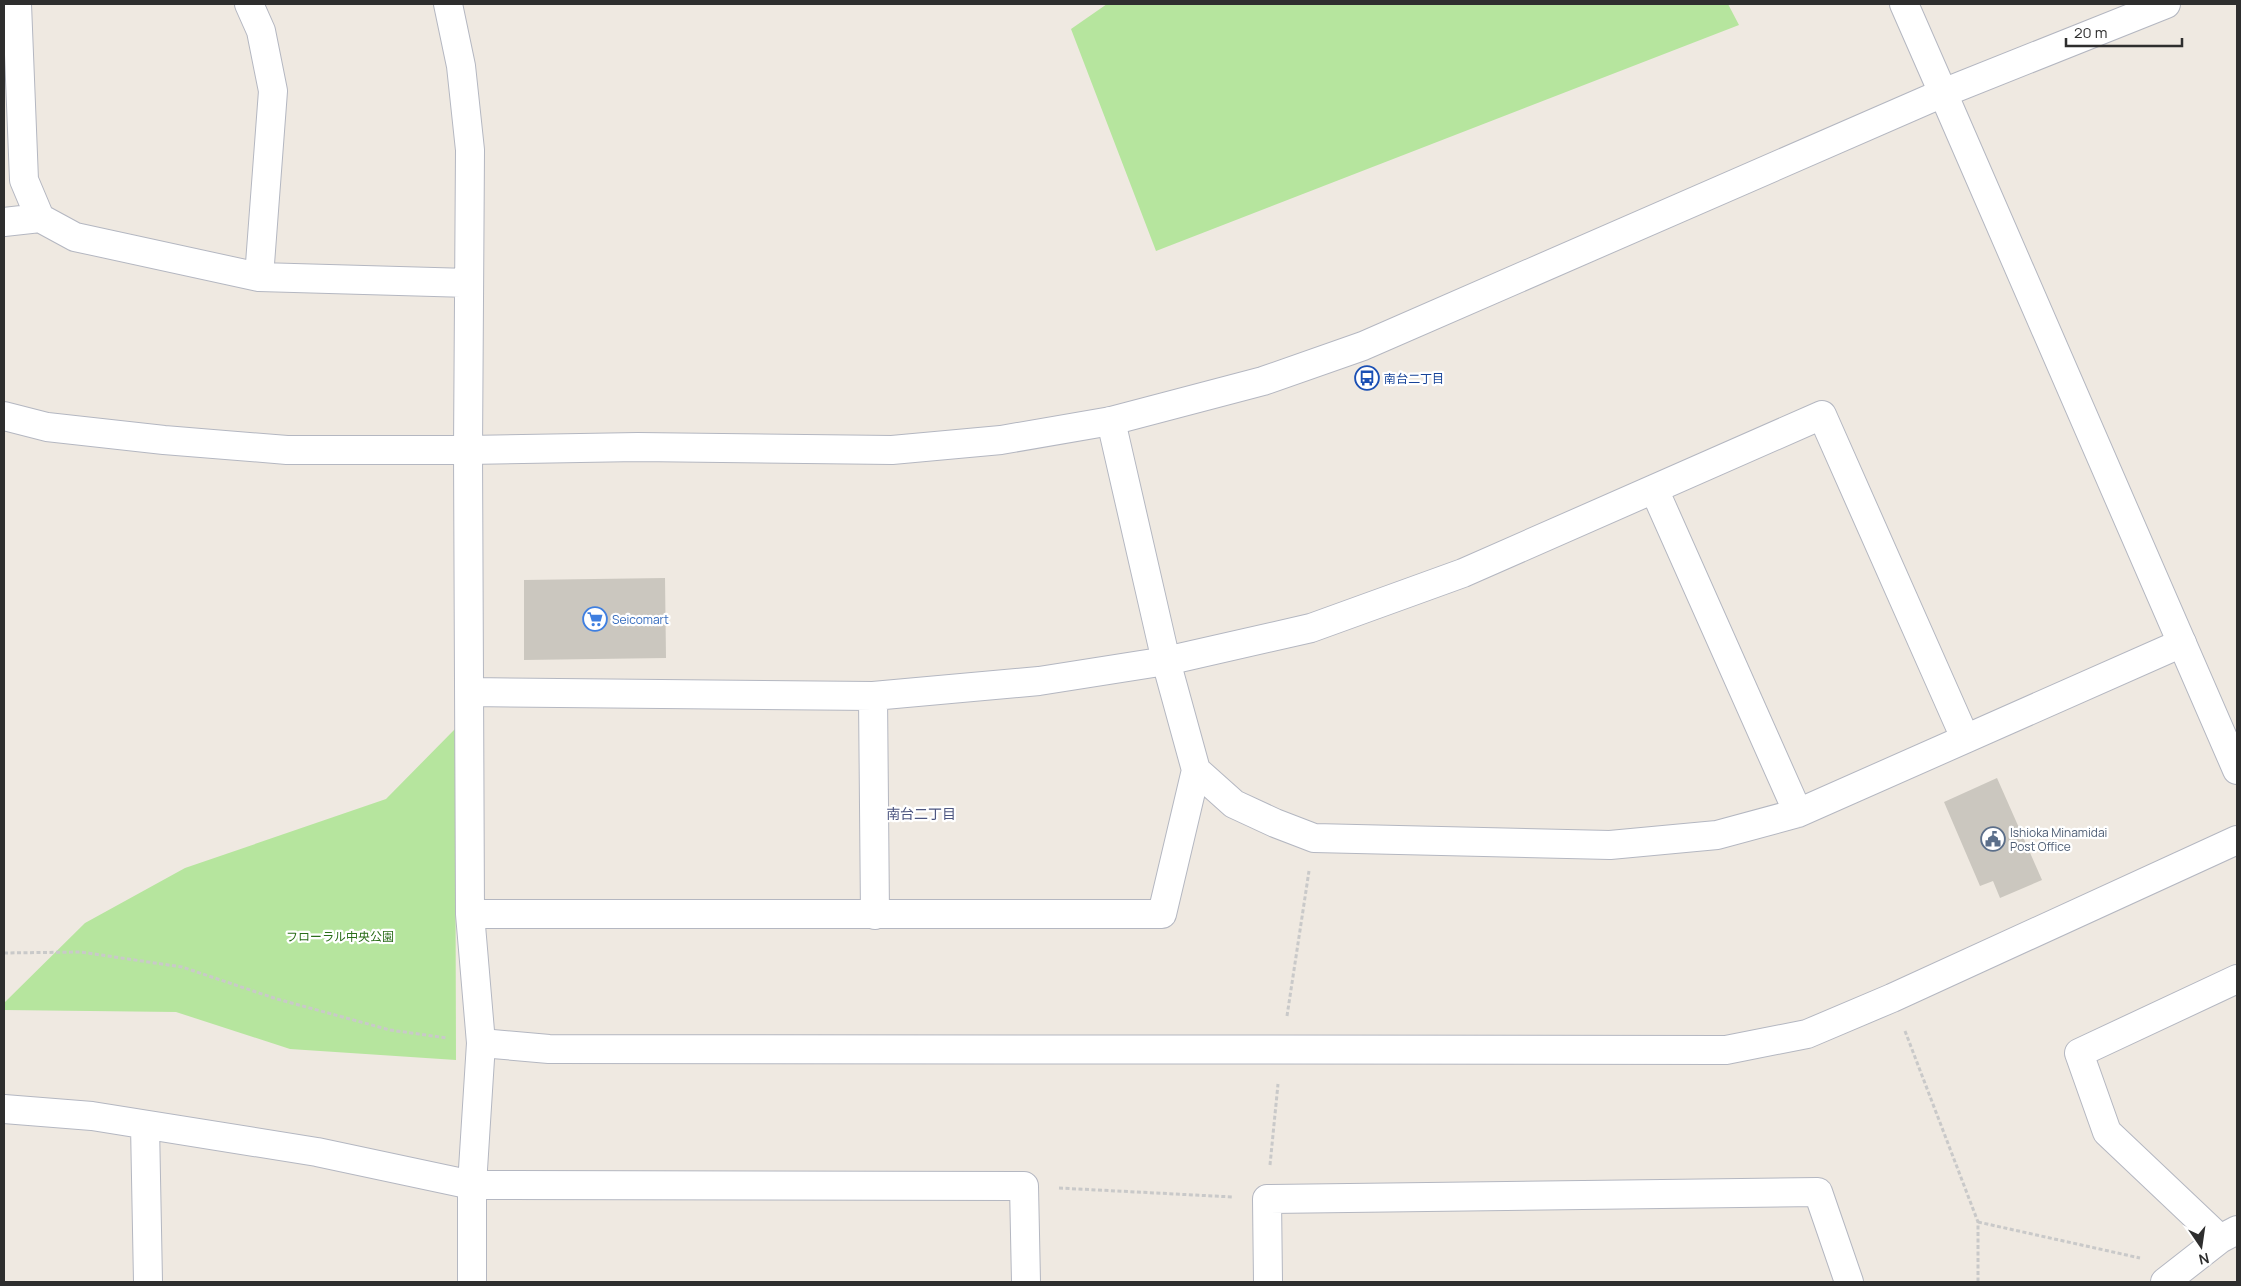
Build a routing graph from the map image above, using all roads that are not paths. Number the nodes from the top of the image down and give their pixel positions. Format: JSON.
{"nodes":[{"id":1,"x":17,"y":4,"type":"edge"},
{"id":2,"x":249,"y":4,"type":"edge"},
{"id":3,"x":448,"y":4,"type":"edge"},
{"id":4,"x":1904,"y":4,"type":"edge"},
{"id":5,"x":2166,"y":4,"type":"edge"},
{"id":6,"x":1943,"y":93,"type":"junction"},
{"id":7,"x":40,"y":218,"type":"junction"},
{"id":8,"x":4,"y":222,"type":"edge"},
{"id":9,"x":259,"y":277,"type":"junction"},
{"id":10,"x":469,"y":283,"type":"junction"},
{"id":11,"x":4,"y":416,"type":"edge"},
{"id":12,"x":1111,"y":421,"type":"junction"},
{"id":13,"x":468,"y":450,"type":"junction"},
{"id":14,"x":1654,"y":489,"type":"junction"},
{"id":15,"x":2182,"y":643,"type":"junction"},
{"id":16,"x":1166,"y":661,"type":"junction"},
{"id":17,"x":470,"y":692,"type":"junction"},
{"id":18,"x":873,"y":696,"type":"junction"},
{"id":19,"x":1965,"y":738,"type":"junction"},
{"id":20,"x":1196,"y":770,"type":"junction"},
{"id":21,"x":2237,"y":770,"type":"edge"},
{"id":22,"x":1798,"y":813,"type":"junction"},
{"id":23,"x":2237,"y":840,"type":"edge"},
{"id":24,"x":470,"y":914,"type":"junction"},
{"id":25,"x":875,"y":915,"type":"junction"},
{"id":26,"x":2237,"y":979,"type":"edge"},
{"id":27,"x":481,"y":1043,"type":"junction"},
{"id":28,"x":4,"y":1109,"type":"edge"},
{"id":29,"x":145,"y":1125,"type":"junction"},
{"id":30,"x":472,"y":1185,"type":"junction"},
{"id":31,"x":2229,"y":1235,"type":"edge"},
{"id":32,"x":2174,"y":1275,"type":"edge"},
{"id":33,"x":148,"y":1282,"type":"edge"},
{"id":34,"x":472,"y":1282,"type":"edge"},
{"id":35,"x":1026,"y":1282,"type":"edge"},
{"id":36,"x":1268,"y":1282,"type":"edge"},
{"id":37,"x":1849,"y":1282,"type":"edge"}],
"edges":[{"from":1,"to":7,"type":"street"},
{"from":2,"to":9,"type":"street"},
{"from":3,"to":10,"type":"street"},
{"from":4,"to":6,"type":"street"},
{"from":5,"to":6,"type":"street"},
{"from":6,"to":12,"type":"street"},
{"from":6,"to":15,"type":"street"},
{"from":7,"to":8,"type":"street"},
{"from":7,"to":9,"type":"street"},
{"from":9,"to":10,"type":"street"},
{"from":10,"to":13,"type":"street"},
{"from":11,"to":13,"type":"street"},
{"from":12,"to":13,"type":"street"},
{"from":12,"to":16,"type":"street"},
{"from":13,"to":17,"type":"street"},
{"from":14,"to":16,"type":"street"},
{"from":14,"to":19,"type":"street"},
{"from":14,"to":22,"type":"street"},
{"from":15,"to":19,"type":"street"},
{"from":15,"to":21,"type":"street"},
{"from":16,"to":18,"type":"street"},
{"from":16,"to":20,"type":"street"},
{"from":17,"to":18,"type":"street"},
{"from":17,"to":24,"type":"street"},
{"from":18,"to":25,"type":"street"},
{"from":19,"to":22,"type":"street"},
{"from":20,"to":22,"type":"street"},
{"from":20,"to":25,"type":"street"},
{"from":23,"to":27,"type":"street"},
{"from":24,"to":25,"type":"street"},
{"from":24,"to":27,"type":"street"},
{"from":26,"to":31,"type":"street"},
{"from":27,"to":30,"type":"street"},
{"from":28,"to":29,"type":"street"},
{"from":29,"to":30,"type":"street"},
{"from":29,"to":33,"type":"street"},
{"from":30,"to":34,"type":"street"},
{"from":30,"to":35,"type":"street"},
{"from":31,"to":32,"type":"street"},
{"from":36,"to":37,"type":"street"}]}
